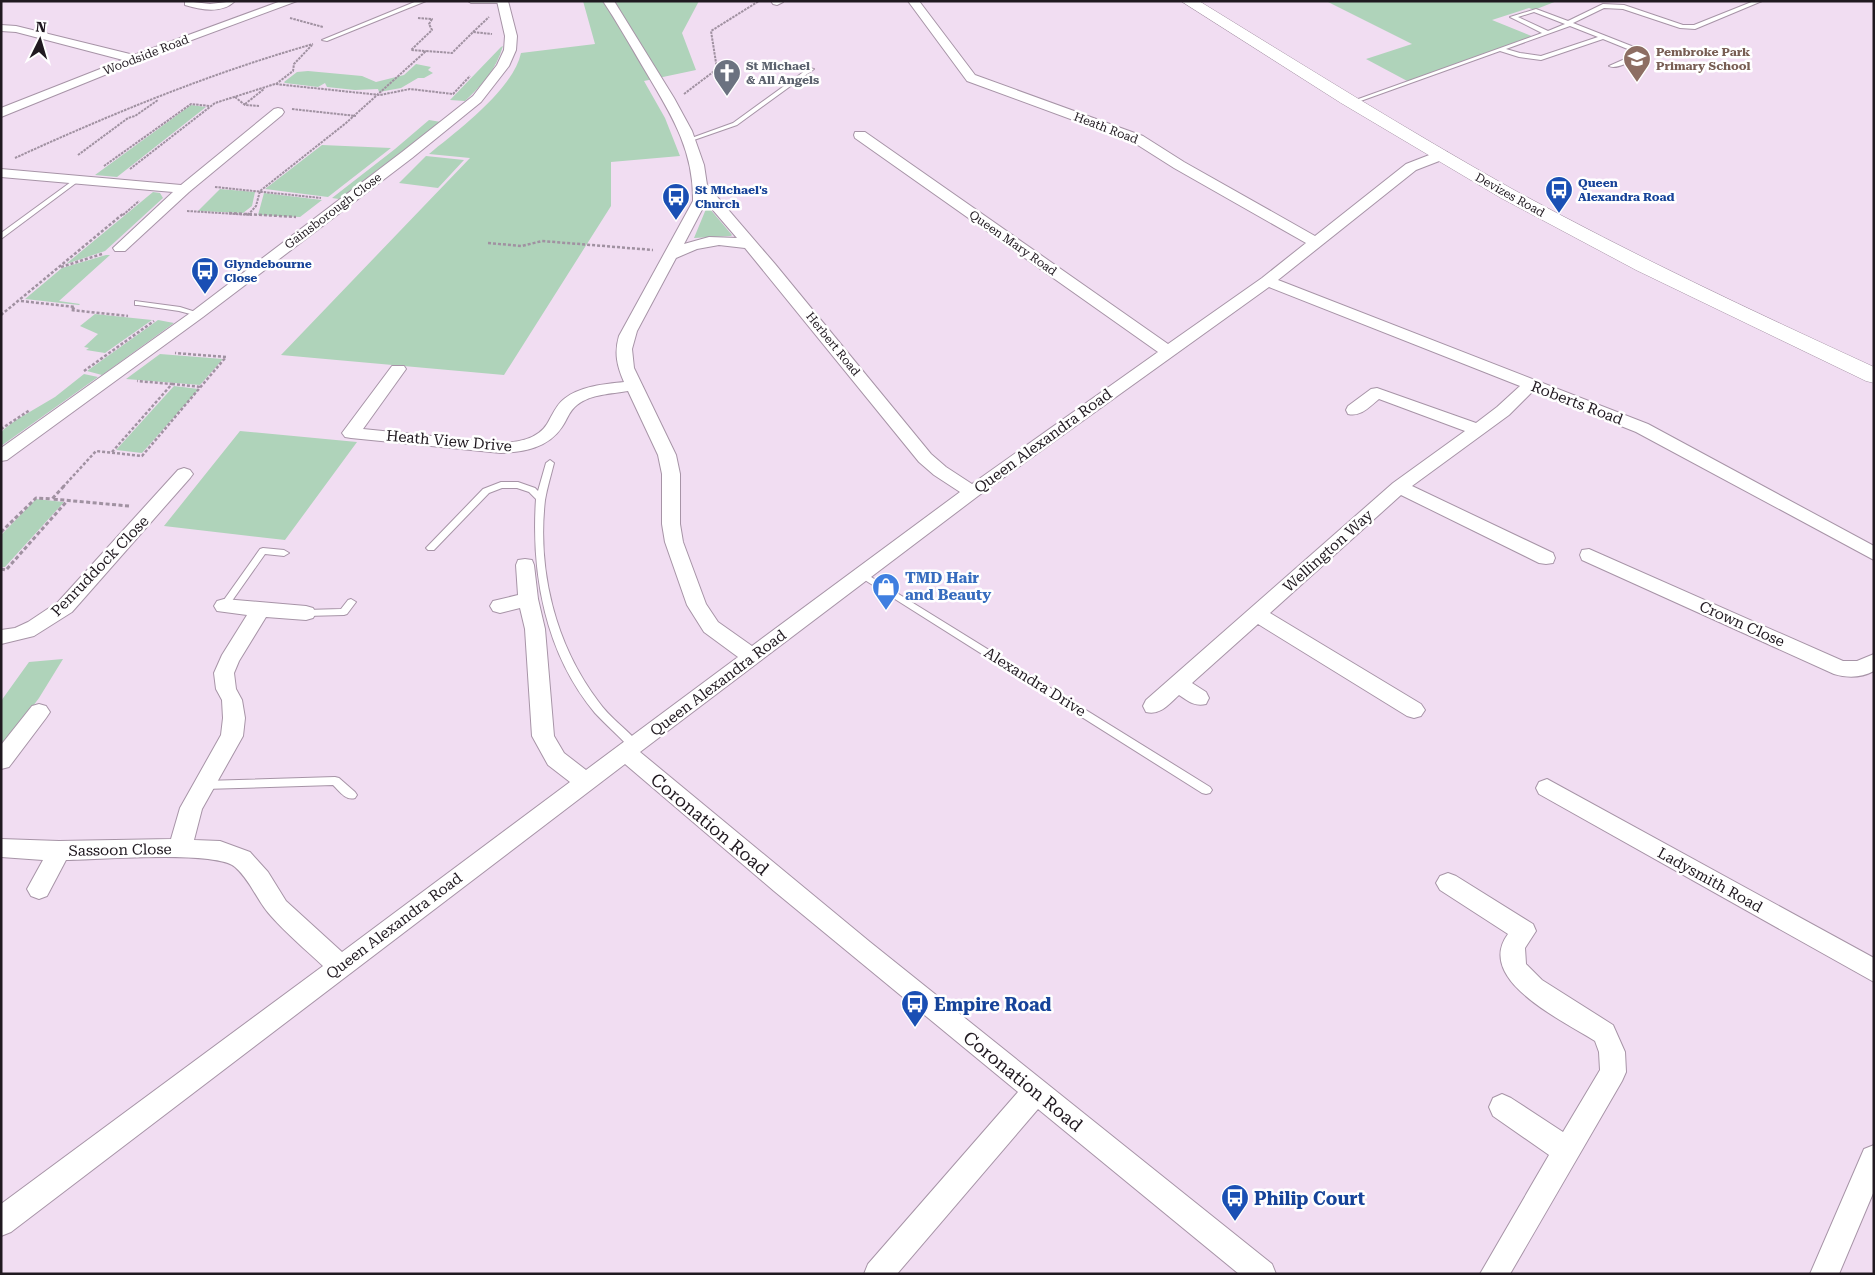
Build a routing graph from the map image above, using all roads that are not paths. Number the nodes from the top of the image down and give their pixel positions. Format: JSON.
{"nodes":[{"id":1,"x":230,"y":1,"type":"edge"},
{"id":2,"x":292,"y":1,"type":"edge"},
{"id":3,"x":423,"y":1,"type":"edge"},
{"id":4,"x":472,"y":1,"type":"edge"},
{"id":5,"x":500,"y":1,"type":"edge"},
{"id":6,"x":608,"y":1,"type":"edge"},
{"id":7,"x":913,"y":1,"type":"edge"},
{"id":8,"x":1188,"y":1,"type":"edge"},
{"id":9,"x":1759,"y":1,"type":"edge"},
{"id":10,"x":189,"y":3,"type":"dead end"},
{"id":11,"x":1570,"y":24,"type":"junction"},
{"id":12,"x":1,"y":28,"type":"edge"},
{"id":13,"x":1548,"y":33,"type":"junction"},
{"id":14,"x":1604,"y":37,"type":"junction"},
{"id":15,"x":325,"y":40,"type":"road end"},
{"id":16,"x":1502,"y":50,"type":"junction"},
{"id":17,"x":134,"y":59,"type":"junction"},
{"id":18,"x":1612,"y":66,"type":"dead end"},
{"id":19,"x":811,"y":69,"type":"dead end"},
{"id":20,"x":1352,"y":102,"type":"junction"},
{"id":21,"x":278,"y":112,"type":"dead end"},
{"id":22,"x":1,"y":113,"type":"edge"},
{"id":23,"x":860,"y":135,"type":"dead end"},
{"id":24,"x":689,"y":140,"type":"junction"},
{"id":25,"x":1442,"y":155,"type":"junction"},
{"id":26,"x":1,"y":173,"type":"edge"},
{"id":27,"x":80,"y":180,"type":"junction"},
{"id":28,"x":187,"y":187,"type":"junction"},
{"id":29,"x":701,"y":187,"type":"junction"},
{"id":30,"x":1,"y":237,"type":"edge"},
{"id":31,"x":1316,"y":243,"type":"junction"},
{"id":32,"x":750,"y":244,"type":"junction"},
{"id":33,"x":120,"y":248,"type":"road end"},
{"id":34,"x":672,"y":253,"type":"junction"},
{"id":35,"x":1267,"y":281,"type":"junction"},
{"id":36,"x":138,"y":303,"type":"dead end"},
{"id":37,"x":198,"y":314,"type":"junction"},
{"id":38,"x":1167,"y":351,"type":"junction"},
{"id":39,"x":398,"y":369,"type":"dead end"},
{"id":40,"x":1874,"y":376,"type":"edge"},
{"id":41,"x":634,"y":385,"type":"junction"},
{"id":42,"x":1530,"y":385,"type":"junction"},
{"id":43,"x":1354,"y":410,"type":"dead end"},
{"id":44,"x":1477,"y":429,"type":"junction"},
{"id":45,"x":1,"y":456,"type":"edge"},
{"id":46,"x":550,"y":463,"type":"dead end"},
{"id":47,"x":184,"y":474,"type":"dead end"},
{"id":48,"x":1399,"y":487,"type":"junction"},
{"id":49,"x":972,"y":492,"type":"junction"},
{"id":50,"x":541,"y":498,"type":"junction"},
{"id":51,"x":431,"y":548,"type":"dead end"},
{"id":52,"x":284,"y":553,"type":"dead end"},
{"id":53,"x":1874,"y":554,"type":"edge"},
{"id":54,"x":1589,"y":555,"type":"dead end"},
{"id":55,"x":1546,"y":558,"type":"dead end"},
{"id":56,"x":525,"y":565,"type":"dead end"},
{"id":57,"x":863,"y":574,"type":"junction"},
{"id":58,"x":528,"y":599,"type":"junction"},
{"id":59,"x":351,"y":602,"type":"dead end"},
{"id":60,"x":224,"y":606,"type":"joint"},
{"id":61,"x":500,"y":606,"type":"dead end"},
{"id":62,"x":261,"y":610,"type":"junction"},
{"id":63,"x":306,"y":614,"type":"joint"},
{"id":64,"x":1256,"y":614,"type":"junction"},
{"id":65,"x":1,"y":637,"type":"edge"},
{"id":66,"x":752,"y":657,"type":"junction"},
{"id":67,"x":1874,"y":661,"type":"edge"},
{"id":68,"x":1178,"y":684,"type":"junction"},
{"id":69,"x":1198,"y":698,"type":"dead end"},
{"id":70,"x":1153,"y":706,"type":"dead end"},
{"id":71,"x":1414,"y":710,"type":"dead end"},
{"id":72,"x":39,"y":712,"type":"dead end"},
{"id":73,"x":629,"y":748,"type":"junction"},
{"id":74,"x":1,"y":761,"type":"edge"},
{"id":75,"x":585,"y":782,"type":"junction"},
{"id":76,"x":204,"y":785,"type":"junction"},
{"id":77,"x":1547,"y":788,"type":"dead end"},
{"id":78,"x":1206,"y":790,"type":"dead end"},
{"id":79,"x":351,"y":795,"type":"dead end"},
{"id":80,"x":1,"y":848,"type":"edge"},
{"id":81,"x":180,"y":848,"type":"junction"},
{"id":82,"x":59,"y":851,"type":"junction"},
{"id":83,"x":1448,"y":883,"type":"dead end"},
{"id":84,"x":39,"y":889,"type":"dead end"},
{"id":85,"x":340,"y":966,"type":"junction"},
{"id":86,"x":1874,"y":971,"type":"edge"},
{"id":87,"x":1036,"y":1091,"type":"junction"},
{"id":88,"x":1502,"y":1107,"type":"dead end"},
{"id":89,"x":1566,"y":1150,"type":"junction"},
{"id":90,"x":1874,"y":1158,"type":"edge"},
{"id":91,"x":1,"y":1222,"type":"edge"},
{"id":92,"x":878,"y":1274,"type":"edge"},
{"id":93,"x":1262,"y":1274,"type":"edge"},
{"id":94,"x":1494,"y":1274,"type":"edge"},
{"id":95,"x":1824,"y":1274,"type":"edge"}],
"edges":[{"from":1,"to":10,"type":"street"},
{"from":2,"to":17,"type":"street","name":"Woodside Road"},
{"from":3,"to":15,"type":"lane"},
{"from":4,"to":5,"type":"lane"},
{"from":5,"to":37,"type":"street","name":"Gainsborough Close"},
{"from":6,"to":24,"type":"street"},
{"from":7,"to":31,"type":"street","name":"Heath Road"},
{"from":8,"to":20,"type":"main road","name":"Devizes Road"},
{"from":9,"to":11,"type":"lane"},
{"from":11,"to":13,"type":"lane"},
{"from":11,"to":13,"type":"lane"},
{"from":11,"to":14,"type":"lane"},
{"from":12,"to":17,"type":"street"},
{"from":13,"to":16,"type":"lane"},
{"from":14,"to":16,"type":"lane"},
{"from":14,"to":18,"type":"lane"},
{"from":16,"to":20,"type":"lane"},
{"from":17,"to":22,"type":"street","name":"Woodside Road"},
{"from":19,"to":24,"type":"lane"},
{"from":20,"to":25,"type":"main road","name":"Devizes Road"},
{"from":21,"to":28,"type":"street"},
{"from":23,"to":38,"type":"street","name":"Queen Mary Road"},
{"from":24,"to":29,"type":"street"},
{"from":25,"to":31,"type":"street","name":"Queen Alexandra Road"},
{"from":25,"to":40,"type":"main road","name":"Devizes Road"},
{"from":26,"to":27,"type":"street"},
{"from":27,"to":28,"type":"street"},
{"from":27,"to":30,"type":"lane"},
{"from":28,"to":33,"type":"street"},
{"from":29,"to":32,"type":"street","name":"Herbert Road"},
{"from":29,"to":34,"type":"street"},
{"from":31,"to":35,"type":"street","name":"Queen Alexandra Road"},
{"from":32,"to":34,"type":"street"},
{"from":32,"to":49,"type":"street","name":"Herbert Road"},
{"from":34,"to":41,"type":"street"},
{"from":35,"to":38,"type":"street","name":"Queen Alexandra Road"},
{"from":35,"to":42,"type":"street","name":"Roberts Road"},
{"from":36,"to":37,"type":"lane"},
{"from":37,"to":45,"type":"street","name":"Gainsborough Close"},
{"from":38,"to":49,"type":"street","name":"Queen Alexandra Road"},
{"from":39,"to":41,"type":"street","name":"Heath View Drive"},
{"from":41,"to":66,"type":"street"},
{"from":42,"to":44,"type":"street","name":"Wellington Way"},
{"from":42,"to":53,"type":"street","name":"Roberts Road"},
{"from":43,"to":44,"type":"street"},
{"from":44,"to":48,"type":"street","name":"Wellington Way"},
{"from":46,"to":50,"type":"lane"},
{"from":47,"to":65,"type":"street","name":"Penruddock Close"},
{"from":48,"to":55,"type":"street"},
{"from":48,"to":64,"type":"street","name":"Wellington Way"},
{"from":49,"to":57,"type":"street","name":"Queen Alexandra Road"},
{"from":50,"to":51,"type":"lane"},
{"from":50,"to":73,"type":"lane"},
{"from":52,"to":60,"type":"lane"},
{"from":54,"to":67,"type":"street","name":"Crown Close"},
{"from":56,"to":58,"type":"street"},
{"from":57,"to":66,"type":"street","name":"Queen Alexandra Road"},
{"from":57,"to":78,"type":"lane","name":"Alexandra Drive"},
{"from":58,"to":61,"type":"street"},
{"from":58,"to":75,"type":"street"},
{"from":59,"to":63,"type":"lane"},
{"from":60,"to":62,"type":"street"},
{"from":62,"to":63,"type":"street"},
{"from":62,"to":76,"type":"street","name":"Sassoon Close"},
{"from":64,"to":68,"type":"street","name":"Wellington Way"},
{"from":64,"to":71,"type":"street"},
{"from":66,"to":73,"type":"street","name":"Queen Alexandra Road"},
{"from":68,"to":69,"type":"street"},
{"from":68,"to":70,"type":"street","name":"Wellington Way"},
{"from":72,"to":74,"type":"street"},
{"from":73,"to":75,"type":"street","name":"Queen Alexandra Road"},
{"from":73,"to":87,"type":"street","name":"Coronation Road"},
{"from":75,"to":85,"type":"street","name":"Queen Alexandra Road"},
{"from":76,"to":79,"type":"lane"},
{"from":76,"to":81,"type":"street","name":"Sassoon Close"},
{"from":77,"to":86,"type":"street","name":"Ladysmith Road"},
{"from":80,"to":82,"type":"street","name":"Sassoon Close"},
{"from":81,"to":82,"type":"street","name":"Sassoon Close"},
{"from":81,"to":85,"type":"street","name":"Sassoon Close"},
{"from":82,"to":84,"type":"street","name":"Sassoon Close"},
{"from":83,"to":89,"type":"street"},
{"from":85,"to":91,"type":"street","name":"Queen Alexandra Road"},
{"from":87,"to":92,"type":"street"},
{"from":87,"to":93,"type":"street","name":"Coronation Road"},
{"from":88,"to":89,"type":"street"},
{"from":89,"to":94,"type":"street"},
{"from":90,"to":95,"type":"street"}]}
